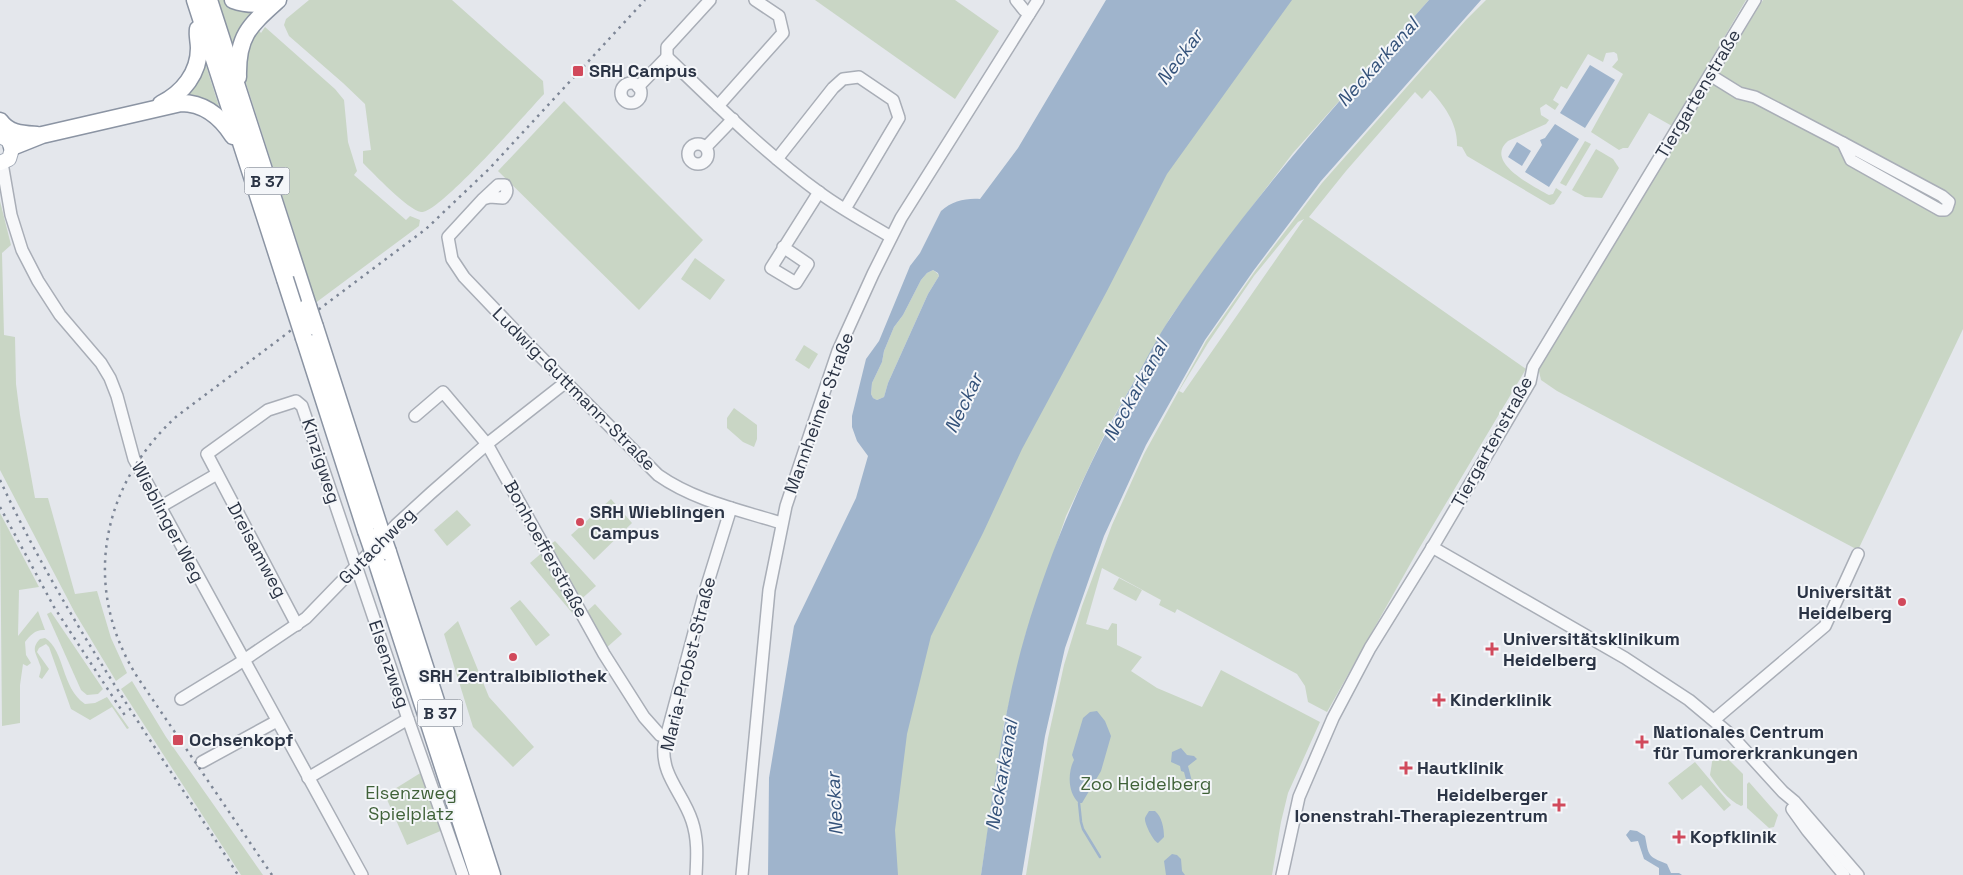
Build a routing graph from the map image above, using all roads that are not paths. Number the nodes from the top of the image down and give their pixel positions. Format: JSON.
{"nodes":[{"id":1,"x":195,"y":0,"type":"edge"},
{"id":2,"x":209,"y":0,"type":"edge"},
{"id":3,"x":233,"y":0,"type":"edge"},
{"id":4,"x":277,"y":0,"type":"edge"},
{"id":5,"x":710,"y":0,"type":"edge"},
{"id":6,"x":755,"y":0,"type":"edge"},
{"id":7,"x":1016,"y":0,"type":"edge"},
{"id":8,"x":1038,"y":0,"type":"edge"},
{"id":9,"x":1755,"y":0,"type":"edge"},
{"id":10,"x":260,"y":9,"type":"junction"},
{"id":11,"x":1029,"y":14,"type":"junction"},
{"id":12,"x":200,"y":17,"type":"junction"},
{"id":13,"x":667,"y":57,"type":"junction"},
{"id":14,"x":1710,"y":75,"type":"junction"},
{"id":15,"x":638,"y":87,"type":"dead end"},
{"id":16,"x":239,"y":94,"type":"junction"},
{"id":17,"x":718,"y":106,"type":"junction"},
{"id":18,"x":150,"y":109,"type":"junction"},
{"id":19,"x":733,"y":120,"type":"junction"},
{"id":20,"x":0,"y":121,"type":"edge"},
{"id":21,"x":42,"y":135,"type":"junction"},
{"id":22,"x":6,"y":141,"type":"edge"},
{"id":23,"x":1843,"y":143,"type":"junction"},
{"id":24,"x":706,"y":148,"type":"dead end"},
{"id":25,"x":244,"y":153,"type":"junction"},
{"id":26,"x":777,"y":159,"type":"junction"},
{"id":27,"x":1,"y":163,"type":"edge"},
{"id":28,"x":819,"y":192,"type":"junction"},
{"id":29,"x":483,"y":199,"type":"dead end"},
{"id":30,"x":846,"y":209,"type":"junction"},
{"id":31,"x":892,"y":237,"type":"junction"},
{"id":32,"x":783,"y":247,"type":"dead end"},
{"id":33,"x":309,"y":332,"type":"junction"},
{"id":34,"x":566,"y":382,"type":"junction"},
{"id":35,"x":415,"y":416,"type":"dead end"},
{"id":36,"x":487,"y":444,"type":"junction"},
{"id":37,"x":220,"y":479,"type":"junction"},
{"id":38,"x":160,"y":506,"type":"junction"},
{"id":39,"x":730,"y":508,"type":"junction"},
{"id":40,"x":781,"y":523,"type":"junction"},
{"id":41,"x":1432,"y":547,"type":"junction"},
{"id":42,"x":1858,"y":554,"type":"dead end"},
{"id":43,"x":382,"y":557,"type":"junction"},
{"id":44,"x":356,"y":566,"type":"junction"},
{"id":45,"x":297,"y":625,"type":"junction"},
{"id":46,"x":244,"y":660,"type":"junction"},
{"id":47,"x":181,"y":699,"type":"dead end"},
{"id":48,"x":408,"y":719,"type":"junction"},
{"id":49,"x":1714,"y":720,"type":"junction"},
{"id":50,"x":277,"y":722,"type":"junction"},
{"id":51,"x":666,"y":737,"type":"junction"},
{"id":52,"x":202,"y":762,"type":"dead end"},
{"id":53,"x":308,"y":778,"type":"junction"},
{"id":54,"x":1783,"y":792,"type":"junction"},
{"id":55,"x":362,"y":875,"type":"edge"},
{"id":56,"x":463,"y":875,"type":"edge"},
{"id":57,"x":478,"y":875,"type":"edge"},
{"id":58,"x":492,"y":875,"type":"edge"},
{"id":59,"x":696,"y":875,"type":"edge"},
{"id":60,"x":742,"y":875,"type":"edge"},
{"id":61,"x":1282,"y":875,"type":"edge"},
{"id":62,"x":1844,"y":875,"type":"edge"},
{"id":63,"x":1858,"y":875,"type":"edge"}],
"edges":[{"from":1,"to":12,"type":"highway","number":"B 37"},
{"from":2,"to":16,"type":"highway","number":"B 37"},
{"from":3,"to":10,"type":"highway"},
{"from":4,"to":10,"type":"highway"},
{"from":5,"to":13,"type":"street"},
{"from":6,"to":17,"type":"street"},
{"from":7,"to":11,"type":"street"},
{"from":8,"to":11,"type":"street","name":"Mannheimer Straße"},
{"from":9,"to":14,"type":"street","name":"Tiergartenstraße"},
{"from":10,"to":16,"type":"highway"},
{"from":11,"to":31,"type":"street","name":"Mannheimer Straße"},
{"from":12,"to":18,"type":"highway"},
{"from":12,"to":25,"type":"highway","number":"B 37"},
{"from":13,"to":15,"type":"street"},
{"from":13,"to":17,"type":"street"},
{"from":14,"to":23,"type":"street"},
{"from":14,"to":41,"type":"street","name":"Tiergartenstraße"},
{"from":16,"to":33,"type":"highway","number":"B 37","bridge":true},
{"from":17,"to":19,"type":"street"},
{"from":18,"to":21,"type":"highway"},
{"from":18,"to":25,"type":"highway","number":"B 37"},
{"from":19,"to":24,"type":"street"},
{"from":19,"to":26,"type":"street"},
{"from":20,"to":21,"type":"highway"},
{"from":21,"to":22,"type":"highway"},
{"from":22,"to":27,"type":"main road","name":"Wieblinger Weg"},
{"from":23,"to":23,"type":"street"},
{"from":25,"to":33,"type":"highway","number":"B 37","bridge":true},
{"from":26,"to":28,"type":"street"},
{"from":26,"to":30,"type":"street"},
{"from":27,"to":38,"type":"street","name":"Wieblinger Weg"},
{"from":28,"to":30,"type":"street"},
{"from":28,"to":32,"type":"street"},
{"from":29,"to":34,"type":"street","name":"Ludwig-Guttmann-Straße"},
{"from":30,"to":31,"type":"street"},
{"from":31,"to":40,"type":"street","name":"Mannheimer Straße"},
{"from":33,"to":43,"type":"highway","number":"B 37","bridge":true},
{"from":34,"to":36,"type":"street","name":"Gutachweg"},
{"from":34,"to":39,"type":"street","name":"Ludwig-Guttmann-Straße"},
{"from":35,"to":36,"type":"street","name":"Bonhoefferstraße"},
{"from":36,"to":44,"type":"street","name":"Gutachweg"},
{"from":36,"to":51,"type":"street","name":"Bonhoefferstraße"},
{"from":37,"to":38,"type":"street"},
{"from":37,"to":44,"type":"street","name":"Kinzigweg"},
{"from":37,"to":45,"type":"street","name":"Dreisamweg"},
{"from":38,"to":46,"type":"street","name":"Wieblinger Weg"},
{"from":39,"to":40,"type":"street","name":"Ludwig-Guttmann-Straße"},
{"from":39,"to":51,"type":"street","name":"Maria-Probst-Straße"},
{"from":40,"to":60,"type":"street","name":"Mannheimer Straße"},
{"from":41,"to":49,"type":"street"},
{"from":41,"to":61,"type":"street","name":"Tiergartenstraße"},
{"from":42,"to":49,"type":"street"},
{"from":43,"to":57,"type":"highway","number":"B 37"},
{"from":43,"to":58,"type":"highway","number":"B 37"},
{"from":44,"to":45,"type":"street","name":"Gutachweg"},
{"from":44,"to":48,"type":"street","name":"Elsenzweg"},
{"from":45,"to":46,"type":"street","name":"Gutachweg"},
{"from":46,"to":47,"type":"street","name":"Gutachweg"},
{"from":46,"to":50,"type":"street","name":"Wieblinger Weg"},
{"from":48,"to":53,"type":"street"},
{"from":48,"to":56,"type":"street","name":"Elsenzweg"},
{"from":49,"to":54,"type":"street"},
{"from":50,"to":52,"type":"street"},
{"from":50,"to":53,"type":"street","name":"Wieblinger Weg"},
{"from":51,"to":59,"type":"street","name":"Maria-Probst-Straße"},
{"from":53,"to":55,"type":"street","name":"Wieblinger Weg"},
{"from":54,"to":62,"type":"street"},
{"from":54,"to":63,"type":"street"}]}
